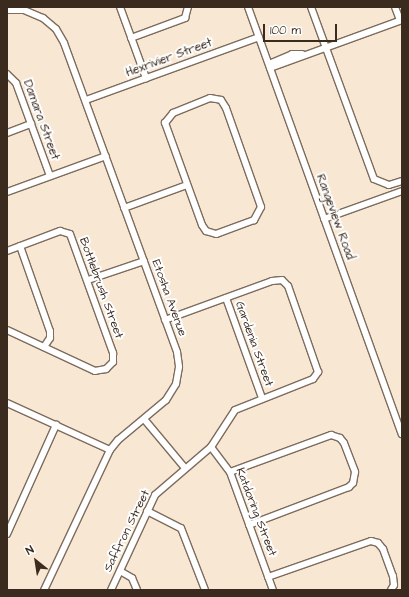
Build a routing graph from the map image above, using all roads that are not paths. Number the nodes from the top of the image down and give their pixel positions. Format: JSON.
{"nodes":[{"id":1,"x":120,"y":7,"type":"edge"},
{"id":2,"x":188,"y":7,"type":"edge"},
{"id":3,"x":248,"y":7,"type":"edge"},
{"id":4,"x":311,"y":7,"type":"edge"},
{"id":5,"x":395,"y":7,"type":"edge"},
{"id":6,"x":7,"y":10,"type":"edge"},
{"id":7,"x":401,"y":20,"type":"edge"},
{"id":8,"x":259,"y":37,"type":"junction"},
{"id":9,"x":132,"y":38,"type":"junction"},
{"id":10,"x":325,"y":46,"type":"junction"},
{"id":11,"x":266,"y":55,"type":"junction"},
{"id":12,"x":283,"y":61,"type":"junction"},
{"id":13,"x":270,"y":66,"type":"junction"},
{"id":14,"x":7,"y":74,"type":"edge"},
{"id":15,"x":274,"y":77,"type":"junction"},
{"id":16,"x":146,"y":78,"type":"junction"},
{"id":17,"x":86,"y":100,"type":"junction"},
{"id":18,"x":31,"y":124,"type":"junction"},
{"id":19,"x":7,"y":133,"type":"edge"},
{"id":20,"x":106,"y":156,"type":"junction"},
{"id":21,"x":50,"y":176,"type":"junction"},
{"id":22,"x":402,"y":181,"type":"edge"},
{"id":23,"x":187,"y":186,"type":"junction"},
{"id":24,"x":402,"y":191,"type":"edge"},
{"id":25,"x":7,"y":192,"type":"edge"},
{"id":26,"x":124,"y":208,"type":"junction"},
{"id":27,"x":324,"y":219,"type":"junction"},
{"id":28,"x":20,"y":246,"type":"junction"},
{"id":29,"x":7,"y":251,"type":"edge"},
{"id":30,"x":144,"y":261,"type":"junction"},
{"id":31,"x":88,"y":280,"type":"junction"},
{"id":32,"x":226,"y":298,"type":"junction"},
{"id":33,"x":165,"y":320,"type":"junction"},
{"id":34,"x":7,"y":330,"type":"edge"},
{"id":35,"x":44,"y":347,"type":"junction"},
{"id":36,"x":262,"y":398,"type":"junction"},
{"id":37,"x":7,"y":403,"type":"edge"},
{"id":38,"x":144,"y":419,"type":"junction"},
{"id":39,"x":56,"y":426,"type":"junction"},
{"id":40,"x":402,"y":434,"type":"edge"},
{"id":41,"x":211,"y":447,"type":"junction"},
{"id":42,"x":110,"y":450,"type":"junction"},
{"id":43,"x":185,"y":468,"type":"junction"},
{"id":44,"x":230,"y":472,"type":"junction"},
{"id":45,"x":147,"y":511,"type":"junction"},
{"id":46,"x":249,"y":525,"type":"junction"},
{"id":47,"x":7,"y":534,"type":"edge"},
{"id":48,"x":120,"y":571,"type":"junction"},
{"id":49,"x":268,"y":577,"type":"junction"},
{"id":50,"x":392,"y":589,"type":"edge"},
{"id":51,"x":44,"y":590,"type":"edge"},
{"id":52,"x":111,"y":590,"type":"edge"},
{"id":53,"x":137,"y":590,"type":"edge"},
{"id":54,"x":205,"y":590,"type":"edge"},
{"id":55,"x":273,"y":590,"type":"edge"}],
"edges":[{"from":1,"to":9,"type":"street"},
{"from":2,"to":9,"type":"street"},
{"from":3,"to":8,"type":"street","name":"Rangeview Road"},
{"from":4,"to":10,"type":"street"},
{"from":5,"to":7,"type":"street"},
{"from":6,"to":17,"type":"street","name":"Etosha Avenue"},
{"from":7,"to":10,"type":"street"},
{"from":8,"to":11,"type":"street","name":"Rangeview Road"},
{"from":8,"to":16,"type":"street","name":"Hexrivier Street"},
{"from":9,"to":16,"type":"street"},
{"from":10,"to":12,"type":"street"},
{"from":10,"to":22,"type":"street"},
{"from":11,"to":12,"type":"street"},
{"from":11,"to":13,"type":"street","name":"Rangeview Road"},
{"from":12,"to":13,"type":"street"},
{"from":12,"to":15,"type":"street"},
{"from":13,"to":15,"type":"street","name":"Rangeview Road"},
{"from":14,"to":18,"type":"street","name":"Damara Street"},
{"from":15,"to":27,"type":"street","name":"Rangeview Road"},
{"from":16,"to":17,"type":"street","name":"Hexrivier Street"},
{"from":17,"to":20,"type":"street","name":"Etosha Avenue"},
{"from":18,"to":19,"type":"street"},
{"from":18,"to":21,"type":"street","name":"Damara Street"},
{"from":20,"to":21,"type":"street"},
{"from":20,"to":26,"type":"street","name":"Etosha Avenue"},
{"from":21,"to":25,"type":"street"},
{"from":23,"to":23,"type":"street"},
{"from":23,"to":26,"type":"street"},
{"from":24,"to":27,"type":"street"},
{"from":26,"to":30,"type":"street","name":"Etosha Avenue"},
{"from":27,"to":40,"type":"street","name":"Rangeview Road"},
{"from":28,"to":29,"type":"street","name":"Bottlebrush Street"},
{"from":28,"to":31,"type":"street","name":"Bottlebrush Street"},
{"from":28,"to":35,"type":"street"},
{"from":30,"to":31,"type":"street"},
{"from":30,"to":33,"type":"street","name":"Etosha Avenue"},
{"from":31,"to":35,"type":"street","name":"Bottlebrush Street"},
{"from":32,"to":33,"type":"street"},
{"from":32,"to":36,"type":"street","name":"Gardenia Street"},
{"from":32,"to":36,"type":"street","name":"Saffron Street"},
{"from":33,"to":38,"type":"street","name":"Etosha Avenue"},
{"from":34,"to":35,"type":"street"},
{"from":36,"to":41,"type":"street","name":"Saffron Street"},
{"from":37,"to":39,"type":"street"},
{"from":38,"to":42,"type":"street","name":"Etosha Avenue"},
{"from":38,"to":43,"type":"street"},
{"from":39,"to":42,"type":"street"},
{"from":39,"to":47,"type":"street"},
{"from":41,"to":43,"type":"street","name":"Saffron Street"},
{"from":41,"to":44,"type":"street","name":"Katdoring Street"},
{"from":42,"to":51,"type":"street","name":"Etosha Avenue"},
{"from":43,"to":45,"type":"street","name":"Saffron Street"},
{"from":44,"to":46,"type":"street","name":"Katdoring Street"},
{"from":44,"to":46,"type":"street"},
{"from":45,"to":48,"type":"street","name":"Saffron Street"},
{"from":45,"to":54,"type":"street"},
{"from":46,"to":49,"type":"street","name":"Katdoring Street"},
{"from":48,"to":52,"type":"street","name":"Saffron Street"},
{"from":48,"to":53,"type":"street"},
{"from":49,"to":50,"type":"street"},
{"from":49,"to":55,"type":"street","name":"Katdoring Street"}]}
